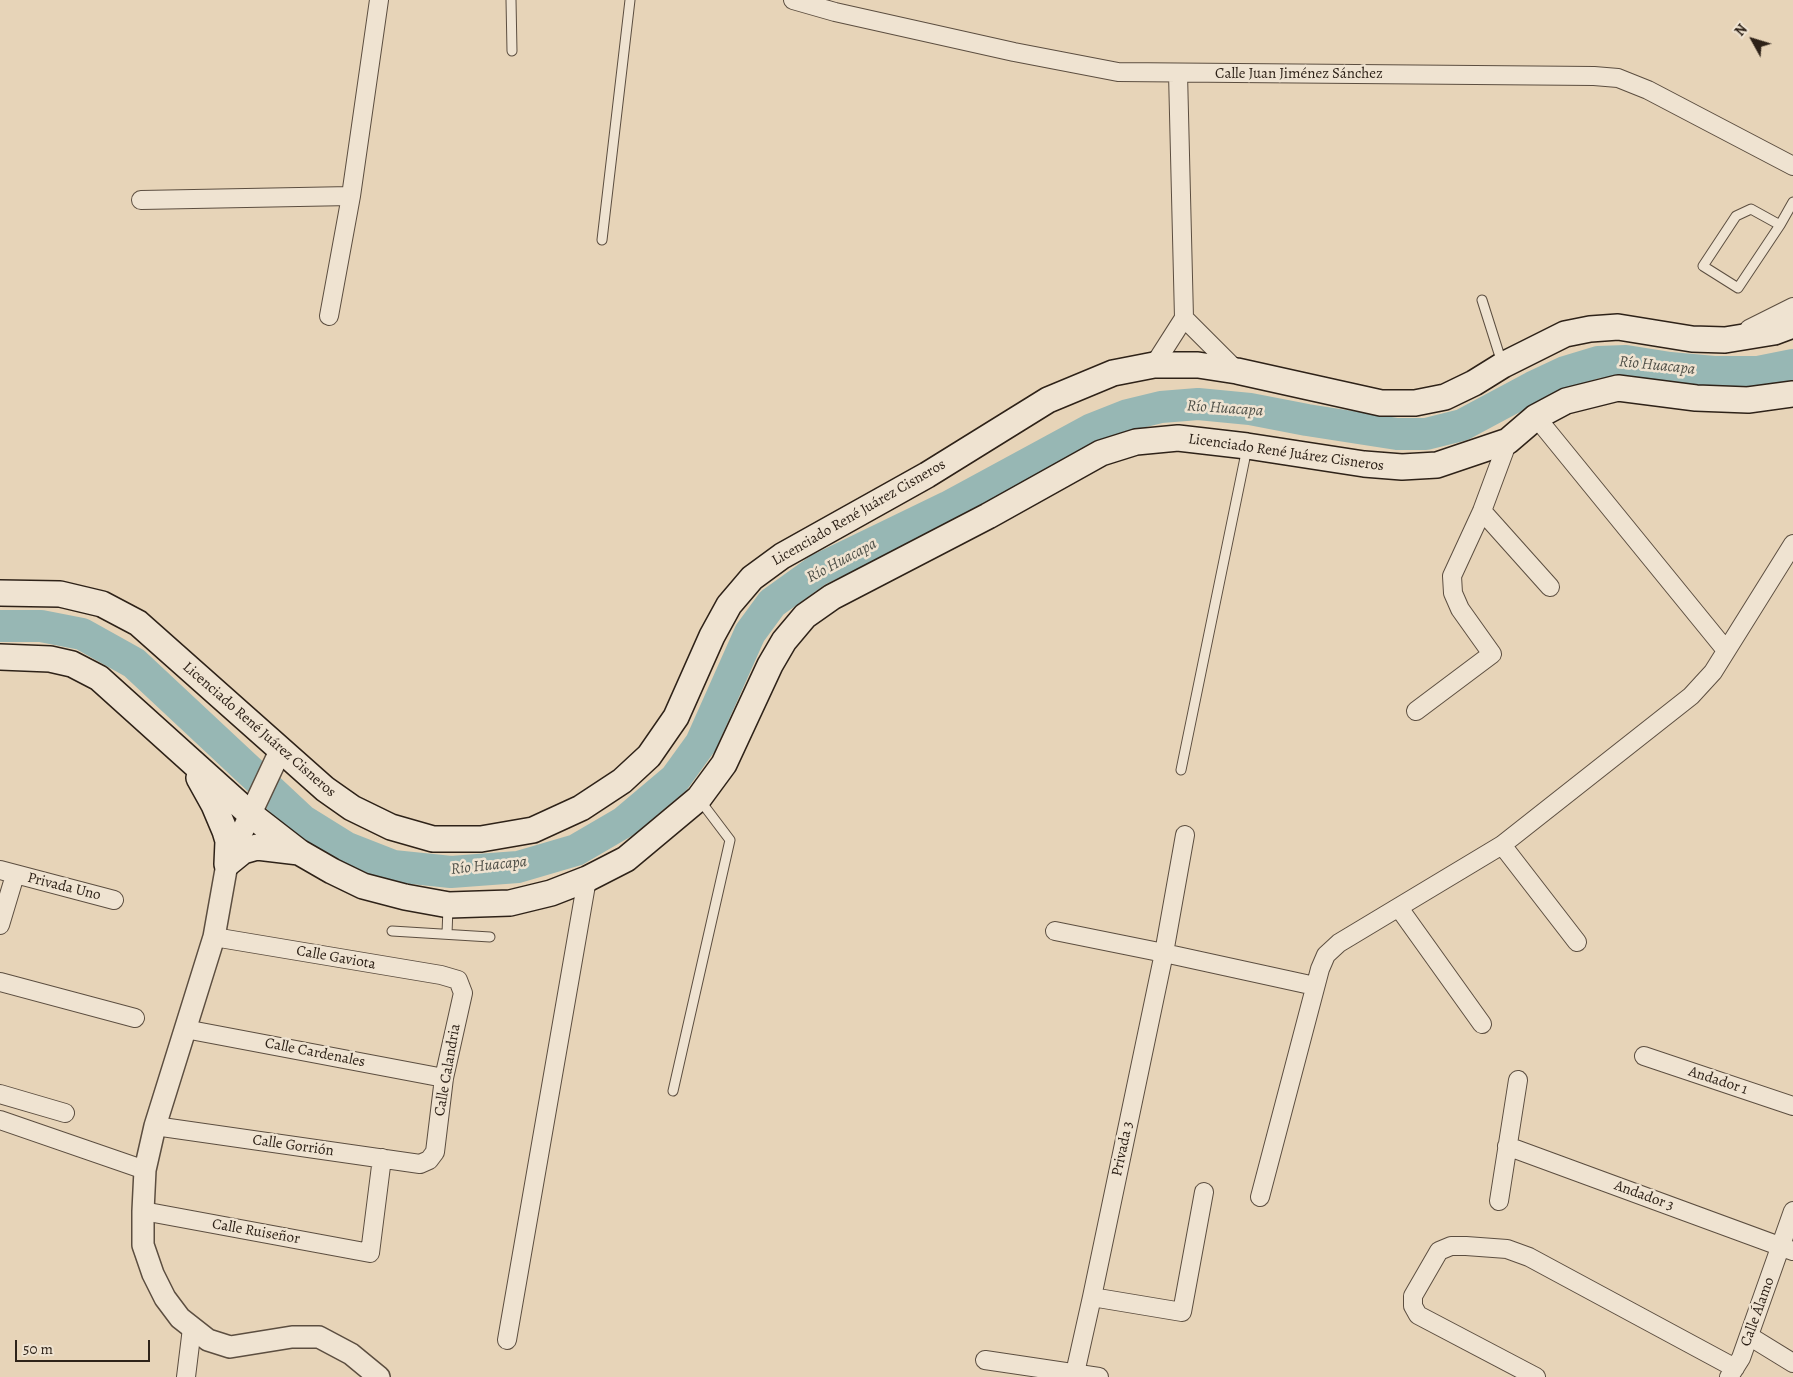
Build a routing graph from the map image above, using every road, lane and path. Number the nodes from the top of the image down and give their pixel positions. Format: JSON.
{"nodes":[{"id":1,"x":379,"y":0,"type":"edge"},
{"id":2,"x":511,"y":0,"type":"edge"},
{"id":3,"x":630,"y":0,"type":"edge"},
{"id":4,"x":793,"y":0,"type":"edge"},
{"id":5,"x":512,"y":51,"type":"dead end"},
{"id":6,"x":1178,"y":73,"type":"junction"},
{"id":7,"x":1793,"y":166,"type":"edge"},
{"id":8,"x":351,"y":196,"type":"junction"},
{"id":9,"x":141,"y":200,"type":"dead end"},
{"id":10,"x":1793,"y":202,"type":"edge"},
{"id":11,"x":1780,"y":225,"type":"junction"},
{"id":12,"x":602,"y":240,"type":"dead end"},
{"id":13,"x":1482,"y":300,"type":"dead end"},
{"id":14,"x":1793,"y":307,"type":"edge"},
{"id":15,"x":329,"y":316,"type":"dead end"},
{"id":16,"x":1184,"y":318,"type":"junction"},
{"id":17,"x":1793,"y":325,"type":"edge"},
{"id":18,"x":1725,"y":340,"type":"junction"},
{"id":19,"x":1154,"y":365,"type":"junction"},
{"id":20,"x":1503,"y":366,"type":"junction"},
{"id":21,"x":1238,"y":371,"type":"junction"},
{"id":22,"x":1793,"y":394,"type":"edge"},
{"id":23,"x":1748,"y":400,"type":"junction"},
{"id":24,"x":1793,"y":412,"type":"edge"},
{"id":25,"x":1536,"y":418,"type":"junction"},
{"id":26,"x":1508,"y":441,"type":"junction"},
{"id":27,"x":1247,"y":446,"type":"junction"},
{"id":28,"x":1482,"y":511,"type":"junction"},
{"id":29,"x":1793,"y":544,"type":"edge"},
{"id":30,"x":1550,"y":587,"type":"dead end"},
{"id":31,"x":0,"y":593,"type":"edge"},
{"id":32,"x":1726,"y":650,"type":"junction"},
{"id":33,"x":0,"y":657,"type":"edge"},
{"id":34,"x":1416,"y":711,"type":"dead end"},
{"id":35,"x":280,"y":754,"type":"junction"},
{"id":36,"x":191,"y":762,"type":"junction"},
{"id":37,"x":1182,"y":770,"type":"dead end"},
{"id":38,"x":699,"y":798,"type":"junction"},
{"id":39,"x":253,"y":809,"type":"junction"},
{"id":40,"x":1185,"y":835,"type":"dead end"},
{"id":41,"x":1502,"y":845,"type":"junction"},
{"id":42,"x":299,"y":852,"type":"junction"},
{"id":43,"x":227,"y":864,"type":"junction"},
{"id":44,"x":7,"y":872,"type":"edge"},
{"id":45,"x":587,"y":879,"type":"junction"},
{"id":46,"x":114,"y":900,"type":"dead end"},
{"id":47,"x":448,"y":905,"type":"junction"},
{"id":48,"x":1398,"y":908,"type":"junction"},
{"id":49,"x":0,"y":926,"type":"edge"},
{"id":50,"x":392,"y":930,"type":"dead end"},
{"id":51,"x":1055,"y":931,"type":"dead end"},
{"id":52,"x":447,"y":934,"type":"junction"},
{"id":53,"x":214,"y":937,"type":"junction"},
{"id":54,"x":490,"y":937,"type":"dead end"},
{"id":55,"x":1577,"y":942,"type":"dead end"},
{"id":56,"x":1164,"y":953,"type":"junction"},
{"id":57,"x":458,"y":980,"type":"joint"},
{"id":58,"x":0,"y":982,"type":"edge"},
{"id":59,"x":1316,"y":986,"type":"junction"},
{"id":60,"x":134,"y":1018,"type":"dead end"},
{"id":61,"x":1482,"y":1024,"type":"dead end"},
{"id":62,"x":185,"y":1029,"type":"junction"},
{"id":63,"x":1644,"y":1056,"type":"dead end"},
{"id":64,"x":444,"y":1078,"type":"junction"},
{"id":65,"x":1518,"y":1080,"type":"dead end"},
{"id":66,"x":673,"y":1091,"type":"dead end"},
{"id":67,"x":0,"y":1094,"type":"edge"},
{"id":68,"x":1793,"y":1106,"type":"edge"},
{"id":69,"x":65,"y":1113,"type":"dead end"},
{"id":70,"x":0,"y":1120,"type":"edge"},
{"id":71,"x":155,"y":1126,"type":"junction"},
{"id":72,"x":1507,"y":1146,"type":"junction"},
{"id":73,"x":382,"y":1158,"type":"junction"},
{"id":74,"x":429,"y":1160,"type":"joint"},
{"id":75,"x":144,"y":1170,"type":"junction"},
{"id":76,"x":1204,"y":1192,"type":"dead end"},
{"id":77,"x":1260,"y":1197,"type":"dead end"},
{"id":78,"x":1498,"y":1201,"type":"dead end"},
{"id":79,"x":143,"y":1211,"type":"junction"},
{"id":80,"x":1793,"y":1211,"type":"edge"},
{"id":81,"x":1787,"y":1248,"type":"edge"},
{"id":82,"x":1092,"y":1297,"type":"junction"},
{"id":83,"x":192,"y":1328,"type":"junction"},
{"id":84,"x":1749,"y":1336,"type":"junction"},
{"id":85,"x":507,"y":1340,"type":"dead end"},
{"id":86,"x":985,"y":1360,"type":"dead end"},
{"id":87,"x":1793,"y":1363,"type":"edge"},
{"id":88,"x":1075,"y":1373,"type":"junction"},
{"id":89,"x":1732,"y":1373,"type":"edge"},
{"id":90,"x":186,"y":1377,"type":"edge"},
{"id":91,"x":379,"y":1377,"type":"edge"},
{"id":92,"x":1099,"y":1377,"type":"edge"},
{"id":93,"x":1536,"y":1377,"type":"edge"}],
"edges":[{"from":1,"to":8,"type":"street"},
{"from":2,"to":5,"type":"lane"},
{"from":3,"to":12,"type":"lane"},
{"from":4,"to":6,"type":"street","name":"Calle Juan Jiménez Sánchez"},
{"from":6,"to":7,"type":"street","name":"Calle Juan Jiménez Sánchez"},
{"from":6,"to":16,"type":"street"},
{"from":8,"to":9,"type":"street"},
{"from":8,"to":15,"type":"street"},
{"from":10,"to":11,"type":"lane"},
{"from":11,"to":11,"type":"lane"},
{"from":13,"to":20,"type":"lane"},
{"from":14,"to":18,"type":"street"},
{"from":16,"to":19,"type":"street"},
{"from":16,"to":21,"type":"street"},
{"from":17,"to":18,"type":"main road","name":"Licenciado René Juárez Cisneros"},
{"from":18,"to":20,"type":"main road","name":"Licenciado René Juárez Cisneros"},
{"from":19,"to":21,"type":"main road","name":"Licenciado René Juárez Cisneros"},
{"from":19,"to":35,"type":"main road","name":"Licenciado René Juárez Cisneros"},
{"from":20,"to":21,"type":"main road","name":"Licenciado René Juárez Cisneros"},
{"from":22,"to":23,"type":"main road","name":"Licenciado René Juárez Cisneros"},
{"from":23,"to":24,"type":"main road"},
{"from":23,"to":25,"type":"main road","name":"Licenciado René Juárez Cisneros"},
{"from":25,"to":26,"type":"main road","name":"Licenciado René Juárez Cisneros"},
{"from":25,"to":32,"type":"street"},
{"from":26,"to":27,"type":"main road","name":"Licenciado René Juárez Cisneros"},
{"from":26,"to":28,"type":"street"},
{"from":27,"to":37,"type":"lane"},
{"from":27,"to":38,"type":"main road","name":"Licenciado René Juárez Cisneros"},
{"from":28,"to":30,"type":"street"},
{"from":28,"to":34,"type":"street"},
{"from":29,"to":32,"type":"street"},
{"from":31,"to":35,"type":"main road","name":"Licenciado René Juárez Cisneros"},
{"from":32,"to":41,"type":"street"},
{"from":33,"to":36,"type":"main road","name":"Licenciado René Juárez Cisneros"},
{"from":35,"to":39,"type":"street"},
{"from":36,"to":39,"type":"main road","name":"Licenciado René Juárez Cisneros"},
{"from":36,"to":43,"type":"main road"},
{"from":38,"to":45,"type":"main road","name":"Licenciado René Juárez Cisneros"},
{"from":38,"to":66,"type":"lane"},
{"from":39,"to":42,"type":"main road","name":"Licenciado René Juárez Cisneros"},
{"from":39,"to":43,"type":"street"},
{"from":40,"to":56,"type":"street","name":"Privada 3"},
{"from":41,"to":48,"type":"street"},
{"from":41,"to":55,"type":"street"},
{"from":42,"to":43,"type":"main road"},
{"from":42,"to":47,"type":"main road","name":"Licenciado René Juárez Cisneros"},
{"from":43,"to":53,"type":"street"},
{"from":44,"to":46,"type":"street","name":"Privada Uno"},
{"from":44,"to":49,"type":"street"},
{"from":45,"to":47,"type":"main road","name":"Licenciado René Juárez Cisneros"},
{"from":45,"to":85,"type":"street"},
{"from":47,"to":52,"type":"lane"},
{"from":48,"to":59,"type":"street"},
{"from":48,"to":61,"type":"street"},
{"from":50,"to":52,"type":"lane"},
{"from":51,"to":56,"type":"street"},
{"from":52,"to":54,"type":"lane"},
{"from":53,"to":57,"type":"street","name":"Calle Gaviota"},
{"from":53,"to":62,"type":"street"},
{"from":56,"to":59,"type":"street"},
{"from":56,"to":82,"type":"street","name":"Privada 3"},
{"from":57,"to":64,"type":"street","name":"Calle Calandria"},
{"from":58,"to":60,"type":"street"},
{"from":59,"to":77,"type":"street"},
{"from":62,"to":64,"type":"street","name":"Calle Cardenales"},
{"from":62,"to":71,"type":"street"},
{"from":63,"to":68,"type":"street","name":"Andador 1"},
{"from":64,"to":74,"type":"street","name":"Calle Calandria"},
{"from":65,"to":72,"type":"street"},
{"from":67,"to":69,"type":"street"},
{"from":70,"to":75,"type":"street"},
{"from":71,"to":73,"type":"street","name":"Calle Gorrión"},
{"from":71,"to":75,"type":"street"},
{"from":72,"to":78,"type":"street"},
{"from":72,"to":81,"type":"street","name":"Andador 3"},
{"from":73,"to":74,"type":"street","name":"Calle Gorrión"},
{"from":73,"to":79,"type":"street","name":"Calle Ruiseñor"},
{"from":75,"to":79,"type":"street"},
{"from":76,"to":82,"type":"street"},
{"from":79,"to":83,"type":"street"},
{"from":80,"to":81,"type":"street","name":"Calle Álamo"},
{"from":81,"to":84,"type":"street","name":"Calle Álamo"},
{"from":82,"to":88,"type":"street","name":"Privada 3"},
{"from":83,"to":90,"type":"street"},
{"from":83,"to":91,"type":"street"},
{"from":84,"to":87,"type":"street"},
{"from":84,"to":89,"type":"street","name":"Calle Álamo"},
{"from":86,"to":88,"type":"street"},
{"from":88,"to":92,"type":"street"},
{"from":89,"to":93,"type":"street"}]}
